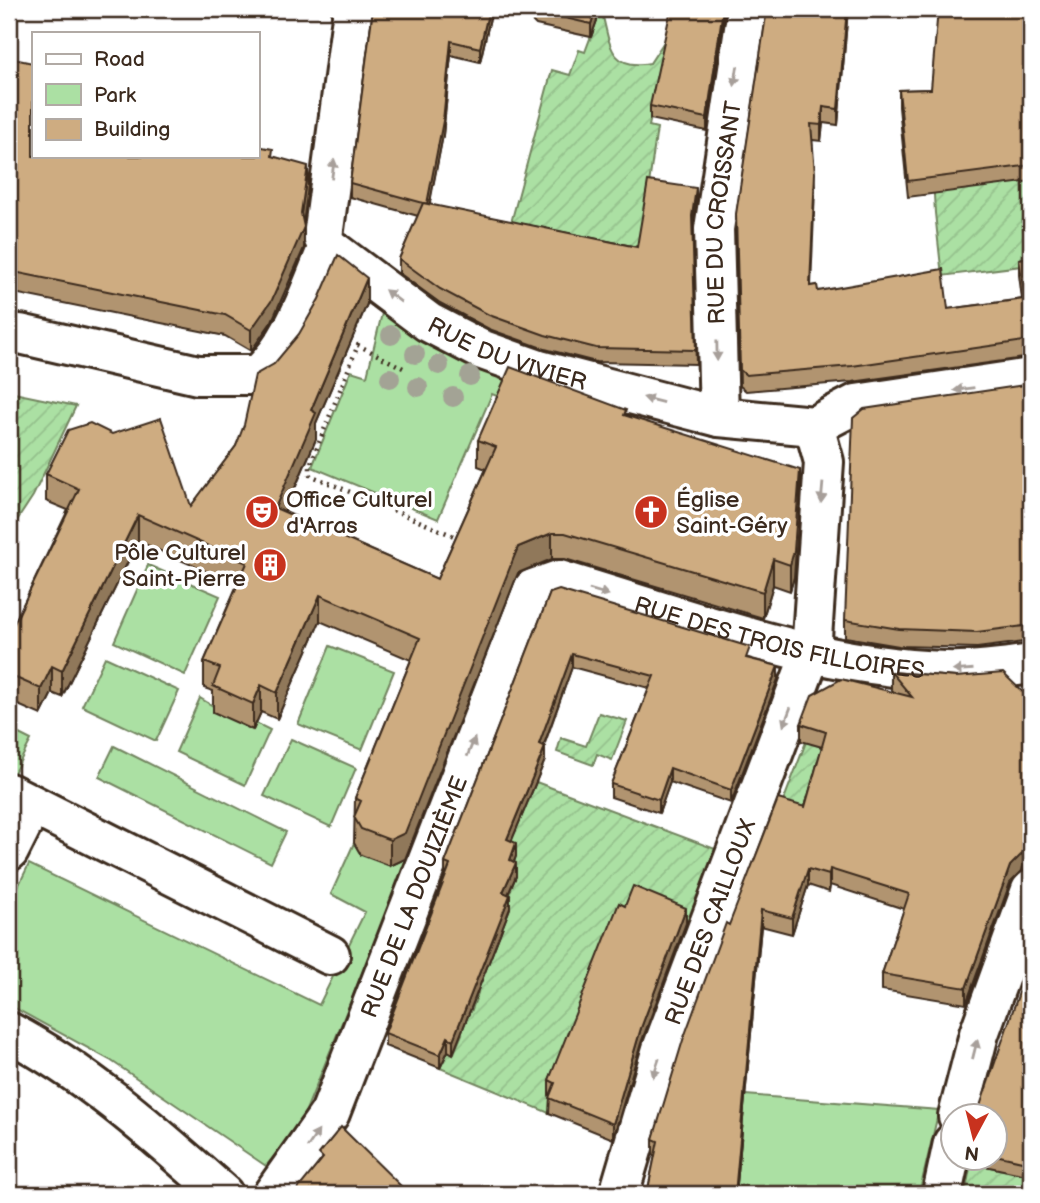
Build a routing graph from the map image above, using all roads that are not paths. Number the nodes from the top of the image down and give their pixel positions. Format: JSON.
{"nodes":[{"id":1,"x":353,"y":9,"type":"edge"},
{"id":2,"x":747,"y":9,"type":"edge"},
{"id":3,"x":325,"y":242,"type":"junction"},
{"id":4,"x":20,"y":334,"type":"dead end"},
{"id":5,"x":1031,"y":378,"type":"edge"},
{"id":6,"x":719,"y":417,"type":"junction"},
{"id":7,"x":814,"y":426,"type":"junction"},
{"id":8,"x":533,"y":589,"type":"joint"},
{"id":9,"x":811,"y":653,"type":"junction"},
{"id":10,"x":1031,"y":664,"type":"edge"},
{"id":11,"x":20,"y":799,"type":"edge"},
{"id":12,"x":9,"y":851,"type":"edge"},
{"id":13,"x":1031,"y":891,"type":"edge"},
{"id":14,"x":330,"y":955,"type":"dead end"},
{"id":15,"x":9,"y":1032,"type":"edge"},
{"id":16,"x":961,"y":1102,"type":"edge"},
{"id":17,"x":947,"y":1172,"type":"edge"},
{"id":18,"x":223,"y":1194,"type":"edge"},
{"id":19,"x":273,"y":1194,"type":"edge"},
{"id":20,"x":618,"y":1194,"type":"edge"},
{"id":21,"x":942,"y":1194,"type":"edge"}],
"edges":[{"from":3,"to":1,"type":"street","one_way":true},
{"from":2,"to":6,"type":"street","name":"RUE DU CROISSANT","one_way":true},
{"from":3,"to":4,"type":"street"},
{"from":6,"to":3,"type":"street","name":"RUE DU VIVIER","one_way":true},
{"from":5,"to":7,"type":"street","one_way":true},
{"from":6,"to":7,"type":"street","name":"RUE DU VIVIER"},
{"from":7,"to":9,"type":"street","name":"RUE DES CAILLOUX","one_way":true},
{"from":8,"to":9,"type":"street","name":"RUE DES TROIS FILLOIRES","one_way":true},
{"from":19,"to":8,"type":"street","name":"RUE DE LA DOUIZIÈME","one_way":true},
{"from":10,"to":9,"type":"street","name":"RUE DES TROIS FILLOIRES","one_way":true},
{"from":9,"to":20,"type":"street","name":"RUE DES CAILLOUX","one_way":true},
{"from":11,"to":12,"type":"street"},
{"from":11,"to":14,"type":"street"},
{"from":16,"to":13,"type":"street","one_way":true},
{"from":15,"to":18,"type":"street"},
{"from":17,"to":21,"type":"street"}]}
